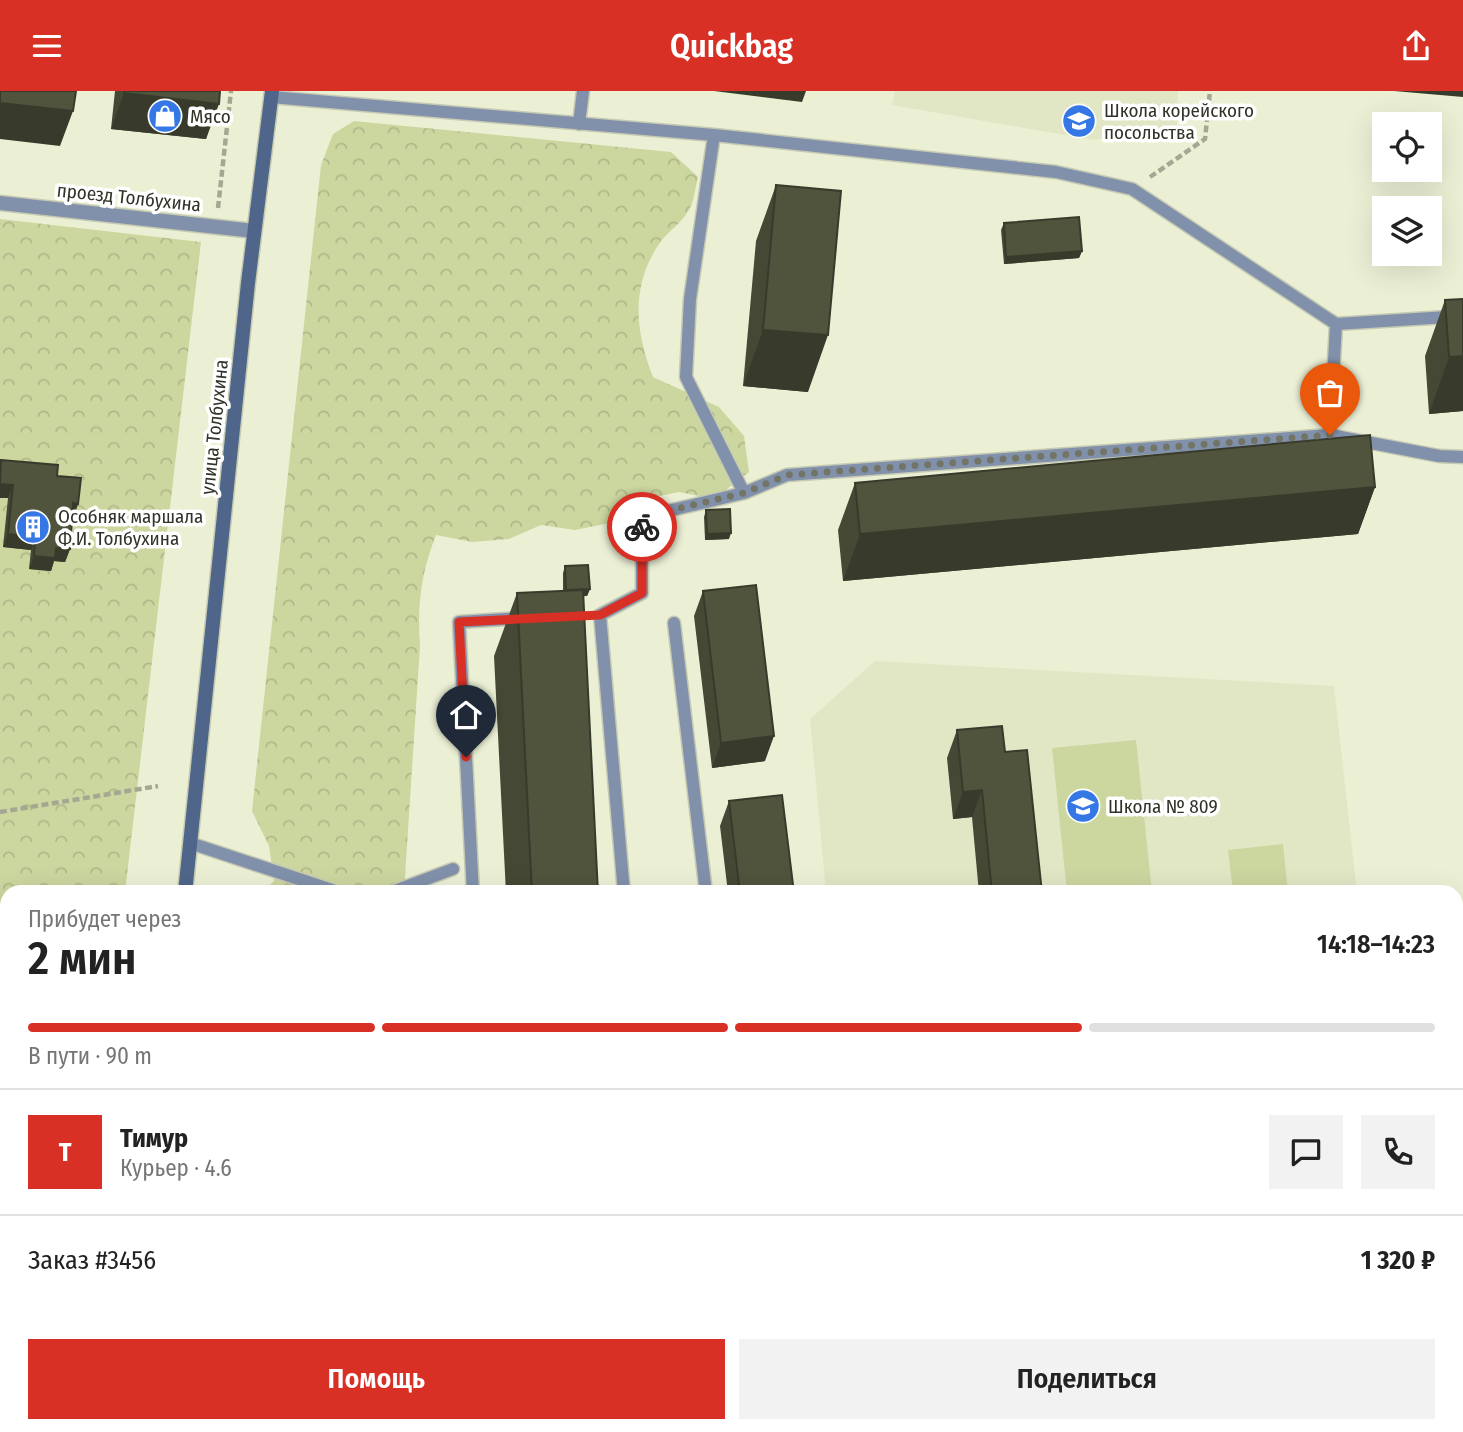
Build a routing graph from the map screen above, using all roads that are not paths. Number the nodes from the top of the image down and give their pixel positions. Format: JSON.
{"nodes":[{"id":1,"x":583,"y":91,"type":"edge"},
{"id":2,"x":272,"y":94,"type":"edge"},
{"id":3,"x":579,"y":124,"type":"junction"},
{"id":4,"x":714,"y":135,"type":"junction"},
{"id":5,"x":0,"y":203,"type":"edge"},
{"id":6,"x":254,"y":230,"type":"junction"},
{"id":7,"x":1463,"y":316,"type":"edge"},
{"id":8,"x":1336,"y":324,"type":"junction"},
{"id":9,"x":1330,"y":435,"type":"junction"},
{"id":10,"x":1463,"y":457,"type":"edge"},
{"id":11,"x":744,"y":493,"type":"junction"},
{"id":12,"x":536,"y":618,"type":"edge"},
{"id":13,"x":674,"y":623,"type":"dead end"},
{"id":14,"x":190,"y":843,"type":"junction"},
{"id":15,"x":453,"y":869,"type":"dead end"},
{"id":16,"x":185,"y":885,"type":"edge"},
{"id":17,"x":317,"y":885,"type":"edge"},
{"id":18,"x":410,"y":885,"type":"edge"},
{"id":19,"x":473,"y":885,"type":"edge"},
{"id":20,"x":623,"y":885,"type":"edge"},
{"id":21,"x":705,"y":885,"type":"edge"}],
"edges":[{"from":1,"to":3,"type":"lane"},
{"from":2,"to":3,"type":"lane"},
{"from":2,"to":6,"type":"main road","name":"улица Толбухина"},
{"from":3,"to":4,"type":"lane"},
{"from":4,"to":8,"type":"lane"},
{"from":4,"to":11,"type":"lane"},
{"from":5,"to":6,"type":"street","name":"проезд Толбухина"},
{"from":6,"to":14,"type":"main road","name":"улица Толбухина"},
{"from":7,"to":8,"type":"lane"},
{"from":8,"to":9,"type":"lane"},
{"from":9,"to":10,"type":"lane"},
{"from":9,"to":11,"type":"lane"},
{"from":11,"to":20,"type":"lane"},
{"from":12,"to":19,"type":"lane"},
{"from":13,"to":21,"type":"lane"},
{"from":14,"to":16,"type":"main road","name":"улица Толбухина"},
{"from":14,"to":17,"type":"lane"},
{"from":15,"to":18,"type":"lane"}]}
